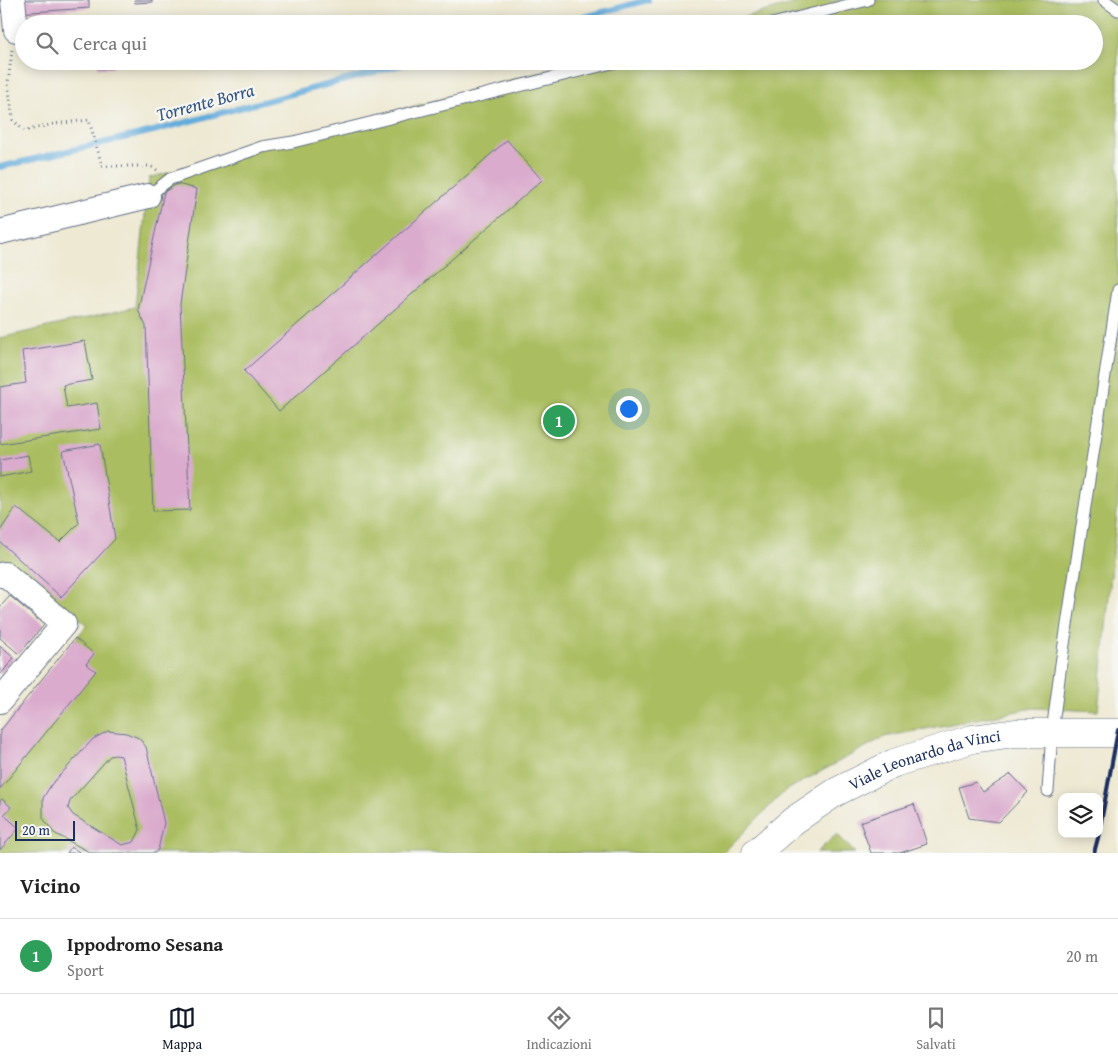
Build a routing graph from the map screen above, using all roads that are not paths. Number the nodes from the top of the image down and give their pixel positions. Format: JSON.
{"nodes":[{"id":1,"x":13,"y":0,"type":"edge"},
{"id":2,"x":868,"y":0,"type":"edge"},
{"id":3,"x":1104,"y":0,"type":"edge"},
{"id":4,"x":1118,"y":10,"type":"edge"},
{"id":5,"x":808,"y":15,"type":"edge"},
{"id":6,"x":15,"y":20,"type":"edge"},
{"id":7,"x":584,"y":70,"type":"edge"},
{"id":8,"x":148,"y":196,"type":"joint"},
{"id":9,"x":0,"y":232,"type":"edge"},
{"id":10,"x":1118,"y":290,"type":"edge"},
{"id":11,"x":0,"y":575,"type":"edge"},
{"id":12,"x":0,"y":701,"type":"edge"},
{"id":13,"x":1052,"y":732,"type":"junction"},
{"id":14,"x":1118,"y":733,"type":"edge"},
{"id":15,"x":1048,"y":790,"type":"dead end"},
{"id":16,"x":756,"y":853,"type":"edge"}],
"edges":[{"from":1,"to":6,"type":"street"},
{"from":2,"to":5,"type":"lane"},
{"from":3,"to":4,"type":"lane"},
{"from":7,"to":8,"type":"lane"},
{"from":8,"to":9,"type":"street"},
{"from":10,"to":13,"type":"lane"},
{"from":11,"to":12,"type":"street"},
{"from":13,"to":14,"type":"main road","name":"Viale Leonardo da Vinci"},
{"from":13,"to":15,"type":"lane"},
{"from":13,"to":16,"type":"main road","name":"Viale Leonardo da Vinci"}]}
